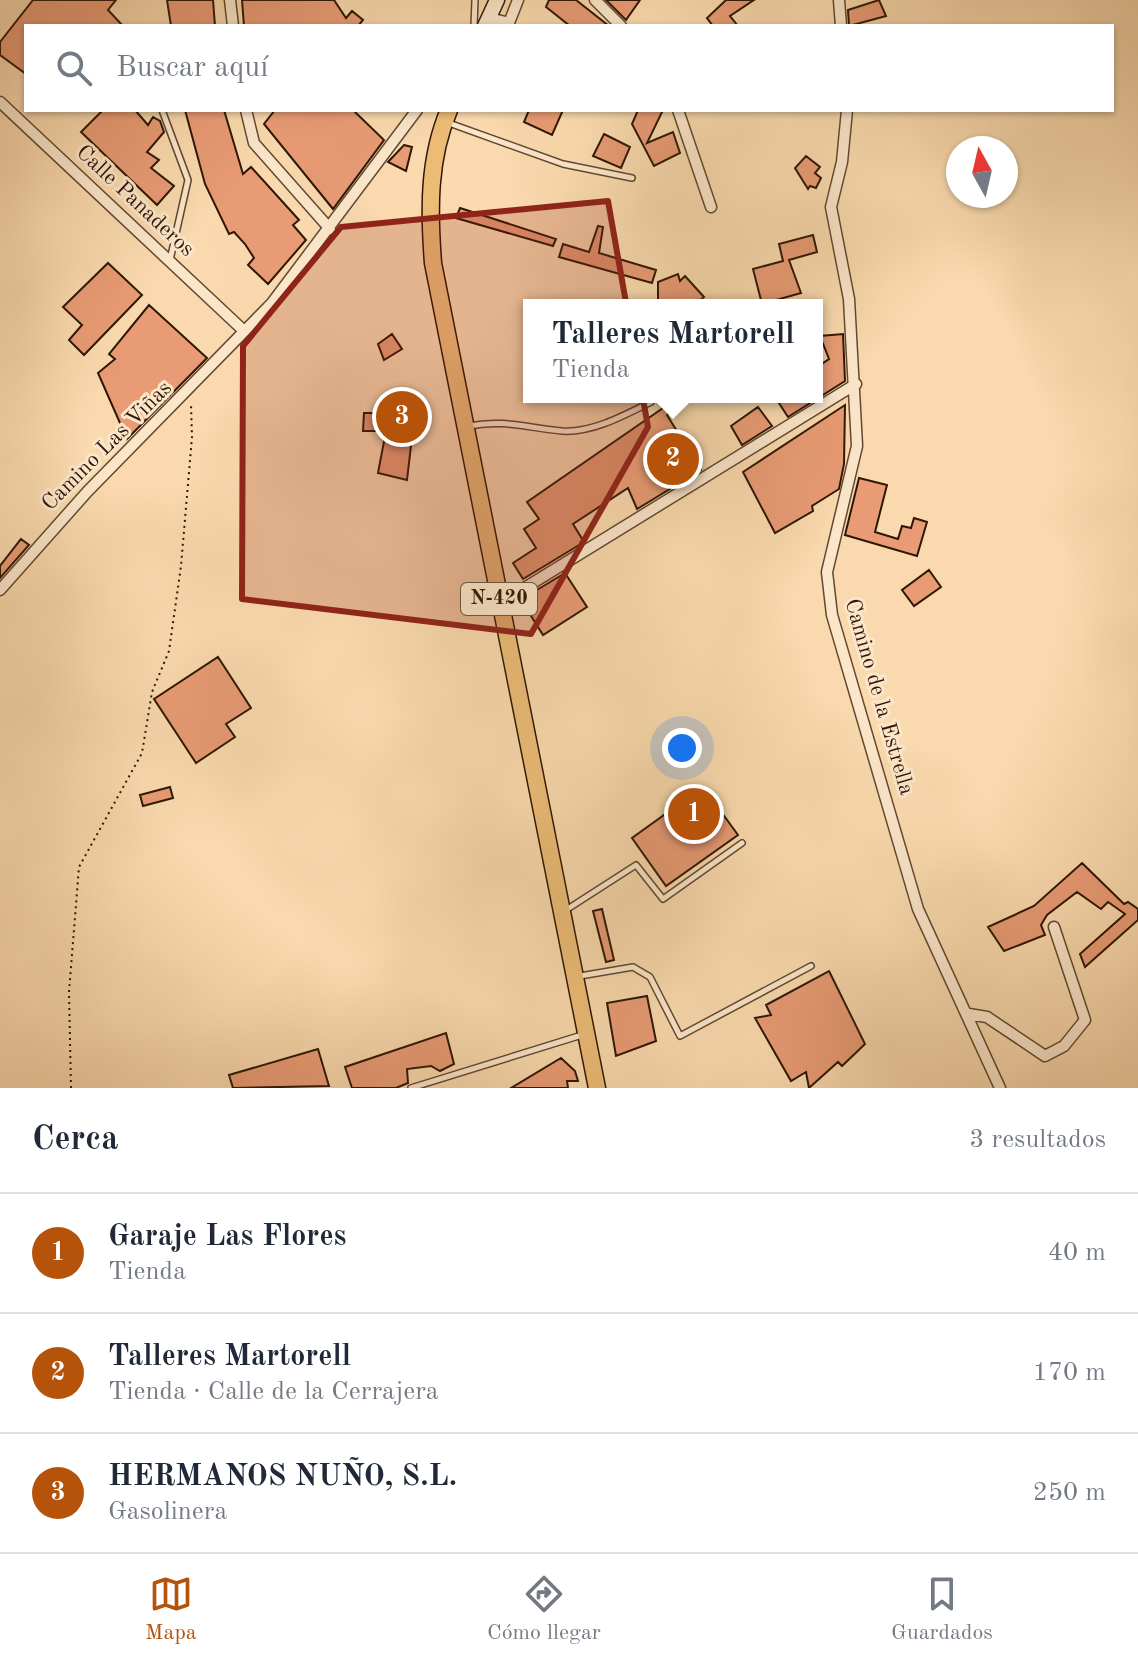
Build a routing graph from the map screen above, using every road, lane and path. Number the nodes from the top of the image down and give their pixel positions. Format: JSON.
{"nodes":[{"id":1,"x":230,"y":0,"type":"edge"},
{"id":2,"x":475,"y":0,"type":"edge"},
{"id":3,"x":497,"y":0,"type":"edge"},
{"id":4,"x":518,"y":0,"type":"edge"},
{"id":5,"x":595,"y":0,"type":"edge"},
{"id":6,"x":839,"y":0,"type":"edge"},
{"id":7,"x":487,"y":22,"type":"edge"},
{"id":8,"x":233,"y":24,"type":"edge"},
{"id":9,"x":474,"y":24,"type":"edge"},
{"id":10,"x":619,"y":24,"type":"edge"},
{"id":11,"x":841,"y":24,"type":"edge"},
{"id":12,"x":0,"y":102,"type":"edge"},
{"id":13,"x":163,"y":112,"type":"edge"},
{"id":14,"x":246,"y":112,"type":"edge"},
{"id":15,"x":416,"y":112,"type":"edge"},
{"id":16,"x":679,"y":112,"type":"edge"},
{"id":17,"x":847,"y":112,"type":"edge"},
{"id":18,"x":446,"y":115,"type":"edge"},
{"id":19,"x":632,"y":178,"type":"dead end"},
{"id":20,"x":711,"y":207,"type":"dead end"},
{"id":21,"x":330,"y":229,"type":"junction"},
{"id":22,"x":170,"y":261,"type":"junction"},
{"id":23,"x":243,"y":330,"type":"junction"},
{"id":24,"x":856,"y":384,"type":"junction"},
{"id":25,"x":191,"y":390,"type":"junction"},
{"id":26,"x":649,"y":403,"type":"edge"},
{"id":27,"x":464,"y":427,"type":"junction"},
{"id":28,"x":0,"y":590,"type":"edge"},
{"id":29,"x":500,"y":603,"type":"junction"},
{"id":30,"x":742,"y":843,"type":"dead end"},
{"id":31,"x":562,"y":912,"type":"junction"},
{"id":32,"x":1054,"y":927,"type":"dead end"},
{"id":33,"x":811,"y":966,"type":"dead end"},
{"id":34,"x":575,"y":977,"type":"junction"},
{"id":35,"x":969,"y":1014,"type":"junction"},
{"id":36,"x":586,"y":1034,"type":"junction"},
{"id":37,"x":71,"y":1088,"type":"edge"},
{"id":38,"x":411,"y":1088,"type":"edge"},
{"id":39,"x":597,"y":1088,"type":"edge"},
{"id":40,"x":1000,"y":1088,"type":"edge"}],
"edges":[{"from":1,"to":8,"type":"street"},
{"from":2,"to":9,"type":"lane"},
{"from":3,"to":7,"type":"main road"},
{"from":4,"to":7,"type":"street"},
{"from":5,"to":10,"type":"street"},
{"from":6,"to":11,"type":"street"},
{"from":12,"to":22,"type":"street","name":"Calle Panaderos"},
{"from":13,"to":22,"type":"lane"},
{"from":14,"to":21,"type":"street"},
{"from":15,"to":21,"type":"street","name":"Camino Las Viñas"},
{"from":16,"to":20,"type":"street"},
{"from":17,"to":24,"type":"street","name":"Camino de la Estrella"},
{"from":18,"to":19,"type":"lane"},
{"from":18,"to":27,"type":"highway","number":"N-420"},
{"from":21,"to":23,"type":"street","name":"Camino Las Viñas"},
{"from":22,"to":23,"type":"street","name":"Calle Panaderos"},
{"from":23,"to":25,"type":"street","name":"Camino Las Viñas"},
{"from":24,"to":29,"type":"street"},
{"from":24,"to":35,"type":"street","name":"Camino de la Estrella"},
{"from":25,"to":28,"type":"street","name":"Camino Las Viñas"},
{"from":25,"to":37,"type":"path"},
{"from":26,"to":27,"type":"lane"},
{"from":27,"to":29,"type":"highway","number":"N-420"},
{"from":29,"to":31,"type":"highway","number":"N-420"},
{"from":30,"to":31,"type":"lane"},
{"from":31,"to":34,"type":"highway","number":"N-420"},
{"from":32,"to":35,"type":"street"},
{"from":33,"to":34,"type":"lane"},
{"from":34,"to":36,"type":"highway","number":"N-420"},
{"from":35,"to":40,"type":"street","name":"Camino de la Estrella"},
{"from":36,"to":38,"type":"lane"},
{"from":36,"to":39,"type":"highway","number":"N-420"}]}
